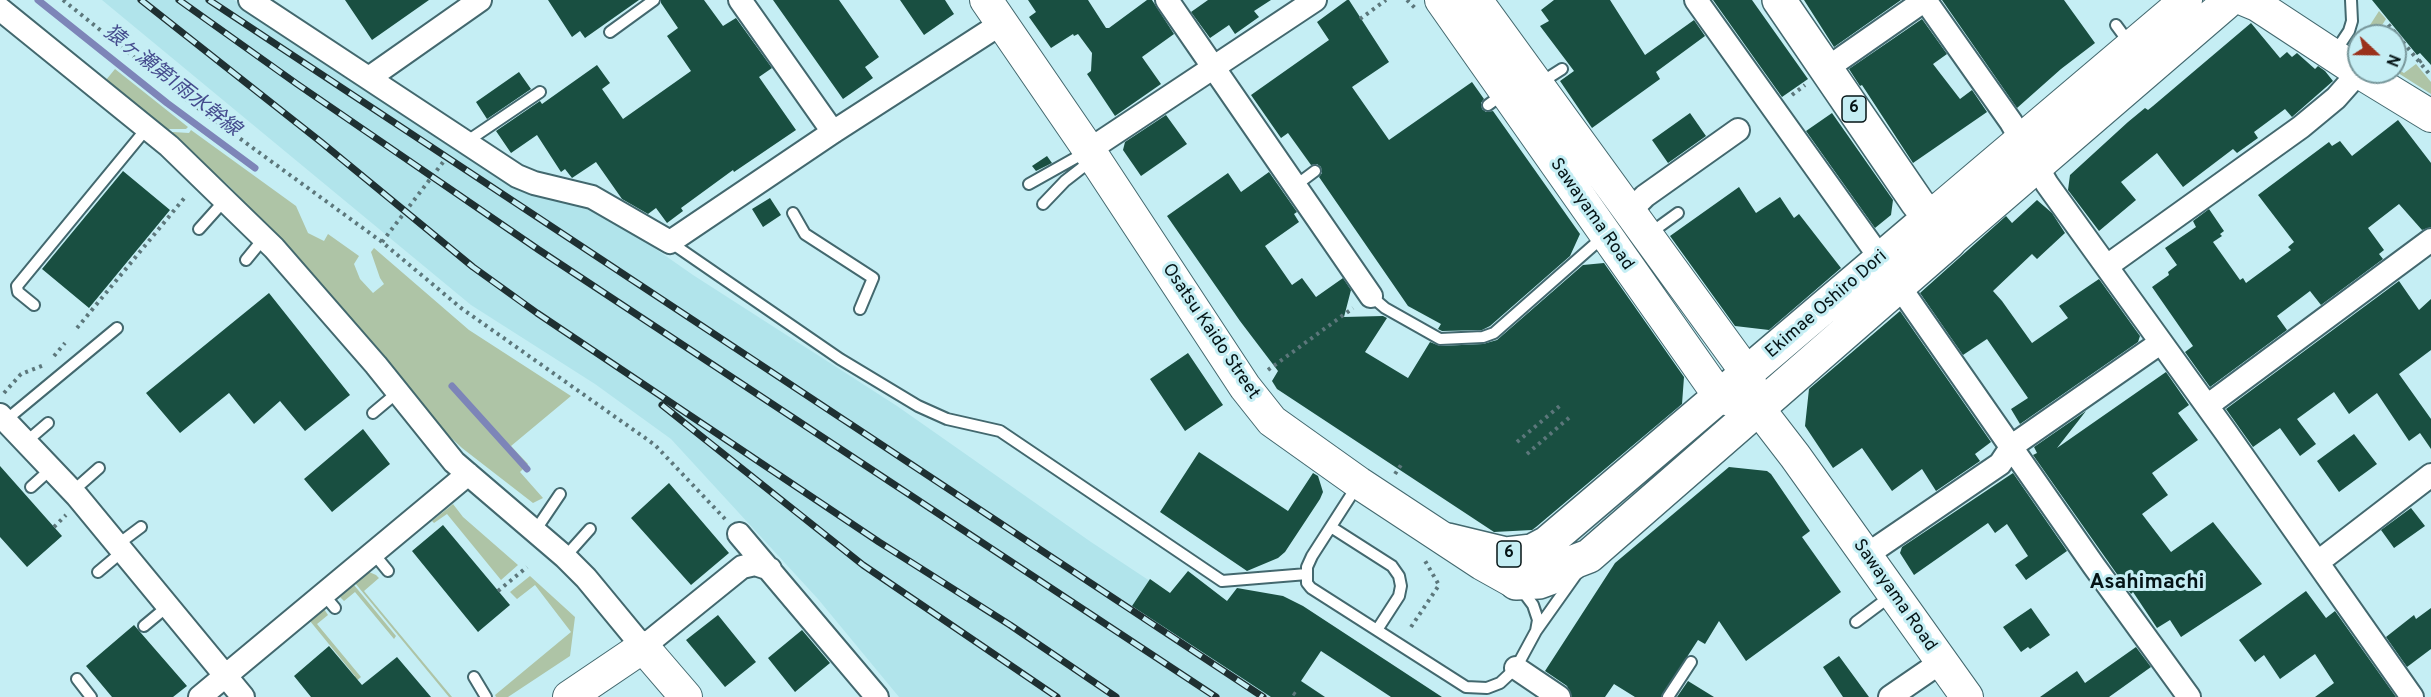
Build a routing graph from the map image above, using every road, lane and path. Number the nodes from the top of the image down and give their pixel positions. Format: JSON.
{"nodes":[{"id":1,"x":63,"y":0,"type":"edge"},
{"id":2,"x":250,"y":0,"type":"edge"},
{"id":3,"x":654,"y":0,"type":"edge"},
{"id":4,"x":740,"y":0,"type":"edge"},
{"id":5,"x":1167,"y":0,"type":"edge"},
{"id":6,"x":1315,"y":0,"type":"edge"},
{"id":7,"x":1386,"y":0,"type":"edge"},
{"id":8,"x":1441,"y":0,"type":"edge"},
{"id":9,"x":1476,"y":0,"type":"edge"},
{"id":10,"x":1696,"y":0,"type":"edge"},
{"id":11,"x":1779,"y":0,"type":"edge"},
{"id":12,"x":1925,"y":0,"type":"edge"},
{"id":13,"x":2186,"y":0,"type":"edge"},
{"id":14,"x":2230,"y":0,"type":"edge"},
{"id":15,"x":2246,"y":0,"type":"edge"},
{"id":16,"x":2350,"y":0,"type":"edge"},
{"id":17,"x":0,"y":9,"type":"edge"},
{"id":18,"x":468,"y":9,"type":"edge"},
{"id":19,"x":994,"y":11,"type":"edge"},
{"id":20,"x":1360,"y":19,"type":"dead end"},
{"id":21,"x":610,"y":32,"type":"dead end"},
{"id":22,"x":2407,"y":47,"type":"edge"},
{"id":23,"x":2333,"y":55,"type":"junction"},
{"id":24,"x":2425,"y":58,"type":"dead end"},
{"id":25,"x":2419,"y":62,"type":"junction"},
{"id":26,"x":2347,"y":64,"type":"edge"},
{"id":27,"x":1213,"y":67,"type":"junction"},
{"id":28,"x":1826,"y":69,"type":"junction"},
{"id":29,"x":2431,"y":76,"type":"edge"},
{"id":30,"x":369,"y":78,"type":"junction"},
{"id":31,"x":2348,"y":84,"type":"edge"},
{"id":32,"x":2379,"y":84,"type":"edge"},
{"id":33,"x":540,"y":92,"type":"dead end"},
{"id":34,"x":2431,"y":116,"type":"edge"},
{"id":35,"x":1737,"y":128,"type":"dead end"},
{"id":36,"x":147,"y":129,"type":"junction"},
{"id":37,"x":833,"y":132,"type":"junction"},
{"id":38,"x":461,"y":140,"type":"junction"},
{"id":39,"x":2029,"y":152,"type":"junction"},
{"id":40,"x":1092,"y":154,"type":"junction"},
{"id":41,"x":1315,"y":171,"type":"dead end"},
{"id":42,"x":1029,"y":184,"type":"dead end"},
{"id":43,"x":1295,"y":186,"type":"junction"},
{"id":44,"x":186,"y":196,"type":"dead end"},
{"id":45,"x":225,"y":200,"type":"junction"},
{"id":46,"x":1042,"y":204,"type":"dead end"},
{"id":47,"x":793,"y":213,"type":"dead end"},
{"id":48,"x":1678,"y":213,"type":"dead end"},
{"id":49,"x":1623,"y":226,"type":"junction"},
{"id":50,"x":199,"y":228,"type":"dead end"},
{"id":51,"x":1939,"y":230,"type":"junction"},
{"id":52,"x":264,"y":238,"type":"junction"},
{"id":53,"x":2431,"y":240,"type":"edge"},
{"id":54,"x":670,"y":242,"type":"junction"},
{"id":55,"x":382,"y":243,"type":"junction"},
{"id":56,"x":1881,"y":259,"type":"junction"},
{"id":57,"x":246,"y":260,"type":"dead end"},
{"id":58,"x":2107,"y":266,"type":"junction"},
{"id":59,"x":1899,"y":286,"type":"junction"},
{"id":60,"x":1371,"y":296,"type":"junction"},
{"id":61,"x":34,"y":305,"type":"dead end"},
{"id":62,"x":860,"y":309,"type":"dead end"},
{"id":63,"x":77,"y":328,"type":"dead end"},
{"id":64,"x":117,"y":328,"type":"dead end"},
{"id":65,"x":65,"y":343,"type":"dead end"},
{"id":66,"x":2160,"y":343,"type":"junction"},
{"id":67,"x":53,"y":357,"type":"dead end"},
{"id":68,"x":47,"y":364,"type":"dead end"},
{"id":69,"x":1268,"y":370,"type":"dead end"},
{"id":70,"x":1747,"y":374,"type":"junction"},
{"id":71,"x":398,"y":392,"type":"junction"},
{"id":72,"x":1719,"y":397,"type":"junction"},
{"id":73,"x":1562,"y":404,"type":"dead end"},
{"id":74,"x":2207,"y":406,"type":"junction"},
{"id":75,"x":1758,"y":408,"type":"junction"},
{"id":76,"x":3,"y":409,"type":"edge"},
{"id":77,"x":373,"y":412,"type":"dead end"},
{"id":78,"x":1571,"y":416,"type":"dead end"},
{"id":79,"x":48,"y":423,"type":"dead end"},
{"id":80,"x":27,"y":441,"type":"junction"},
{"id":81,"x":1517,"y":442,"type":"dead end"},
{"id":82,"x":2012,"y":446,"type":"junction"},
{"id":83,"x":1527,"y":454,"type":"dead end"},
{"id":84,"x":1403,"y":462,"type":"dead end"},
{"id":85,"x":52,"y":468,"type":"junction"},
{"id":86,"x":99,"y":468,"type":"dead end"},
{"id":87,"x":468,"y":474,"type":"junction"},
{"id":88,"x":2431,"y":475,"type":"edge"},
{"id":89,"x":1393,"y":476,"type":"dead end"},
{"id":90,"x":1359,"y":483,"type":"junction"},
{"id":91,"x":31,"y":488,"type":"dead end"},
{"id":92,"x":73,"y":491,"type":"junction"},
{"id":93,"x":560,"y":494,"type":"dead end"},
{"id":94,"x":67,"y":515,"type":"dead end"},
{"id":95,"x":54,"y":527,"type":"dead end"},
{"id":96,"x":141,"y":527,"type":"dead end"},
{"id":97,"x":1331,"y":527,"type":"junction"},
{"id":98,"x":590,"y":530,"type":"dead end"},
{"id":99,"x":534,"y":531,"type":"junction"},
{"id":100,"x":739,"y":534,"type":"joint"},
{"id":101,"x":1448,"y":540,"type":"junction"},
{"id":102,"x":120,"y":548,"type":"junction"},
{"id":103,"x":2314,"y":552,"type":"junction"},
{"id":104,"x":374,"y":554,"type":"junction"},
{"id":105,"x":1589,"y":556,"type":"junction"},
{"id":106,"x":1865,"y":556,"type":"junction"},
{"id":107,"x":565,"y":557,"type":"junction"},
{"id":108,"x":527,"y":567,"type":"dead end"},
{"id":109,"x":770,"y":569,"type":"junction"},
{"id":110,"x":388,"y":571,"type":"dead end"},
{"id":111,"x":98,"y":572,"type":"dead end"},
{"id":112,"x":1307,"y":574,"type":"junction"},
{"id":113,"x":1516,"y":583,"type":"junction"},
{"id":114,"x":498,"y":591,"type":"dead end"},
{"id":115,"x":1892,"y":595,"type":"junction"},
{"id":116,"x":168,"y":606,"type":"junction"},
{"id":117,"x":1857,"y":622,"type":"dead end"},
{"id":118,"x":144,"y":627,"type":"dead end"},
{"id":119,"x":1377,"y":630,"type":"junction"},
{"id":120,"x":1536,"y":632,"type":"junction"},
{"id":121,"x":643,"y":647,"type":"junction"},
{"id":122,"x":1691,"y":662,"type":"dead end"},
{"id":123,"x":1941,"y":662,"type":"junction"},
{"id":124,"x":1516,"y":668,"type":"junction"},
{"id":125,"x":225,"y":676,"type":"junction"},
{"id":126,"x":474,"y":677,"type":"dead end"},
{"id":127,"x":76,"y":679,"type":"dead end"},
{"id":128,"x":2179,"y":683,"type":"edge"},
{"id":129,"x":1293,"y":693,"type":"dead end"},
{"id":130,"x":873,"y":696,"type":"edge"},
{"id":131,"x":91,"y":697,"type":"edge"},
{"id":132,"x":200,"y":697,"type":"edge"},
{"id":133,"x":243,"y":697,"type":"edge"},
{"id":134,"x":486,"y":697,"type":"edge"},
{"id":135,"x":569,"y":697,"type":"edge"},
{"id":136,"x":686,"y":697,"type":"edge"},
{"id":137,"x":1299,"y":697,"type":"edge"},
{"id":138,"x":1559,"y":697,"type":"edge"},
{"id":139,"x":1668,"y":697,"type":"edge"},
{"id":140,"x":1890,"y":697,"type":"edge"},
{"id":141,"x":1967,"y":697,"type":"edge"},
{"id":142,"x":2412,"y":697,"type":"edge"}],
"edges":[{"from":1,"to":55,"type":"path"},
{"from":2,"to":30,"type":"street"},
{"from":3,"to":21,"type":"lane"},
{"from":4,"to":37,"type":"street"},
{"from":5,"to":27,"type":"street"},
{"from":6,"to":27,"type":"street"},
{"from":7,"to":20,"type":"path"},
{"from":8,"to":49,"type":"street","name":"Sawayama Road"},
{"from":9,"to":49,"type":"street","name":"Sawayama Road"},
{"from":10,"to":56,"type":"street"},
{"from":11,"to":28,"type":"main road","number":"6"},
{"from":12,"to":28,"type":"street"},
{"from":12,"to":39,"type":"street"},
{"from":13,"to":39,"type":"street","name":"Ekimae Oshiro Dori"},
{"from":14,"to":39,"type":"street","name":"Ekimae Oshiro Dori"},
{"from":15,"to":23,"type":"street"},
{"from":16,"to":23,"type":"lane"},
{"from":17,"to":36,"type":"street"},
{"from":18,"to":30,"type":"street"},
{"from":19,"to":37,"type":"street"},
{"from":19,"to":40,"type":"street","name":"Osatsu Kaido Street"},
{"from":22,"to":25,"type":"path"},
{"from":23,"to":26,"type":"street"},
{"from":24,"to":25,"type":"path"},
{"from":25,"to":29,"type":"path"},
{"from":27,"to":40,"type":"street"},
{"from":27,"to":43,"type":"street"},
{"from":28,"to":51,"type":"main road","number":"6"},
{"from":30,"to":38,"type":"street"},
{"from":31,"to":58,"type":"street"},
{"from":32,"to":34,"type":"street"},
{"from":33,"to":38,"type":"lane"},
{"from":35,"to":49,"type":"street"},
{"from":36,"to":45,"type":"street"},
{"from":36,"to":61,"type":"lane"},
{"from":37,"to":54,"type":"street"},
{"from":38,"to":54,"type":"street"},
{"from":38,"to":55,"type":"path"},
{"from":39,"to":51,"type":"street","name":"Ekimae Oshiro Dori"},
{"from":39,"to":58,"type":"street"},
{"from":40,"to":42,"type":"lane"},
{"from":40,"to":46,"type":"lane"},
{"from":40,"to":90,"type":"street","name":"Osatsu Kaido Street"},
{"from":41,"to":43,"type":"lane"},
{"from":43,"to":60,"type":"street"},
{"from":44,"to":63,"type":"path"},
{"from":45,"to":50,"type":"lane"},
{"from":45,"to":52,"type":"street"},
{"from":47,"to":62,"type":"lane"},
{"from":48,"to":49,"type":"lane"},
{"from":49,"to":60,"type":"lane"},
{"from":49,"to":70,"type":"street","name":"Sawayama Road"},
{"from":49,"to":72,"type":"street","name":"Sawayama Road"},
{"from":51,"to":56,"type":"main road","name":"Ekimae Oshiro Dori","number":"6"},
{"from":51,"to":59,"type":"main road","name":"Ekimae Oshiro Dori","number":"6"},
{"from":52,"to":57,"type":"lane"},
{"from":52,"to":71,"type":"street"},
{"from":53,"to":74,"type":"street"},
{"from":54,"to":112,"type":"lane"},
{"from":55,"to":100,"type":"path"},
{"from":56,"to":70,"type":"main road","name":"Ekimae Oshiro Dori","number":"6"},
{"from":58,"to":66,"type":"street"},
{"from":59,"to":75,"type":"main road","name":"Ekimae Oshiro Dori","number":"6"},
{"from":59,"to":82,"type":"street"},
{"from":60,"to":69,"type":"path"},
{"from":64,"to":76,"type":"lane"},
{"from":65,"to":67,"type":"path"},
{"from":66,"to":74,"type":"street"},
{"from":66,"to":82,"type":"street"},
{"from":68,"to":76,"type":"path"},
{"from":70,"to":72,"type":"main road","name":"Ekimae Oshiro Dori","number":"6"},
{"from":70,"to":75,"type":"street","name":"Sawayama Road"},
{"from":71,"to":77,"type":"lane"},
{"from":71,"to":87,"type":"street"},
{"from":72,"to":75,"type":"street"},
{"from":72,"to":101,"type":"main road","name":"Ekimae Oshiro Dori","number":"6"},
{"from":73,"to":81,"type":"path"},
{"from":74,"to":103,"type":"street"},
{"from":75,"to":105,"type":"main road","name":"Ekimae Oshiro Dori","number":"6"},
{"from":75,"to":106,"type":"street","name":"Sawayama Road"},
{"from":76,"to":80,"type":"street"},
{"from":78,"to":83,"type":"path"},
{"from":79,"to":80,"type":"lane"},
{"from":80,"to":85,"type":"street"},
{"from":82,"to":106,"type":"street"},
{"from":82,"to":128,"type":"street"},
{"from":84,"to":89,"type":"path"},
{"from":85,"to":91,"type":"lane"},
{"from":85,"to":92,"type":"street"},
{"from":86,"to":92,"type":"lane"},
{"from":87,"to":99,"type":"street"},
{"from":87,"to":104,"type":"street"},
{"from":88,"to":103,"type":"street"},
{"from":90,"to":97,"type":"lane"},
{"from":90,"to":101,"type":"street","name":"Osatsu Kaido Street"},
{"from":92,"to":102,"type":"street"},
{"from":93,"to":99,"type":"lane"},
{"from":94,"to":95,"type":"path"},
{"from":96,"to":102,"type":"lane"},
{"from":97,"to":112,"type":"lane"},
{"from":97,"to":119,"type":"lane"},
{"from":98,"to":107,"type":"lane"},
{"from":99,"to":107,"type":"street"},
{"from":100,"to":109,"type":"street"},
{"from":101,"to":113,"type":"street","name":"Osatsu Kaido Street"},
{"from":102,"to":111,"type":"lane"},
{"from":102,"to":116,"type":"street"},
{"from":103,"to":142,"type":"street"},
{"from":104,"to":110,"type":"lane"},
{"from":104,"to":125,"type":"street"},
{"from":105,"to":113,"type":"main road","name":"Ekimae Oshiro Dori","number":"6"},
{"from":105,"to":120,"type":"lane"},
{"from":106,"to":115,"type":"street","name":"Sawayama Road"},
{"from":107,"to":121,"type":"street"},
{"from":108,"to":114,"type":"path"},
{"from":109,"to":121,"type":"street"},
{"from":109,"to":130,"type":"street"},
{"from":112,"to":119,"type":"lane"},
{"from":113,"to":120,"type":"lane"},
{"from":115,"to":117,"type":"lane"},
{"from":115,"to":123,"type":"street","name":"Sawayama Road"},
{"from":116,"to":118,"type":"lane"},
{"from":116,"to":125,"type":"street"},
{"from":119,"to":124,"type":"lane"},
{"from":120,"to":124,"type":"lane"},
{"from":121,"to":135,"type":"street"},
{"from":121,"to":136,"type":"street"},
{"from":122,"to":139,"type":"lane"},
{"from":123,"to":140,"type":"street"},
{"from":123,"to":141,"type":"street","name":"Sawayama Road"},
{"from":124,"to":138,"type":"street"},
{"from":125,"to":132,"type":"street"},
{"from":125,"to":133,"type":"street"},
{"from":126,"to":134,"type":"lane"},
{"from":127,"to":131,"type":"lane"},
{"from":129,"to":137,"type":"path"}]}
